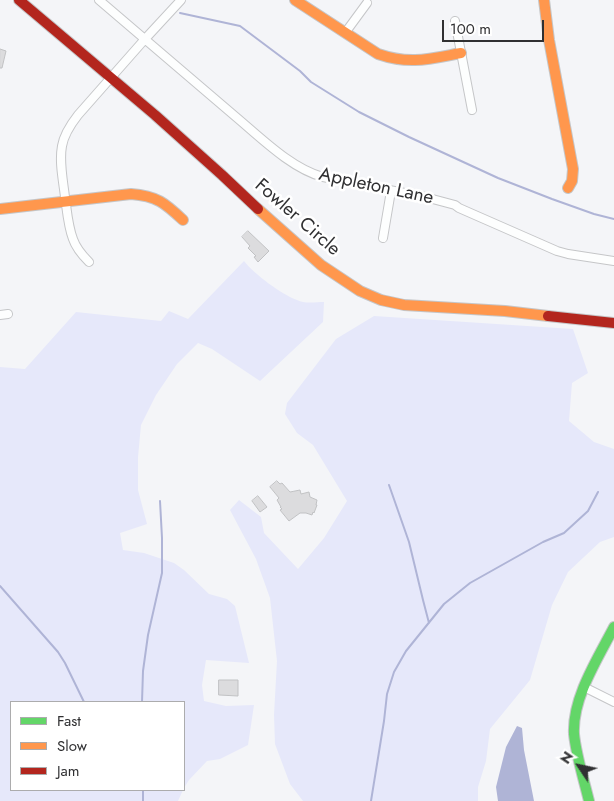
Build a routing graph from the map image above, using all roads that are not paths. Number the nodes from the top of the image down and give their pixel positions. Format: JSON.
{"nodes":[{"id":1,"x":19,"y":0,"type":"edge"},
{"id":2,"x":99,"y":0,"type":"edge"},
{"id":3,"x":181,"y":0,"type":"edge"},
{"id":4,"x":295,"y":0,"type":"edge"},
{"id":5,"x":544,"y":0,"type":"edge"},
{"id":6,"x":367,"y":4,"type":"dead end"},
{"id":7,"x":455,"y":21,"type":"dead end"},
{"id":8,"x":346,"y":33,"type":"junction"},
{"id":9,"x":145,"y":38,"type":"junction"},
{"id":10,"x":461,"y":53,"type":"junction"},
{"id":11,"x":111,"y":78,"type":"junction"},
{"id":12,"x":472,"y":110,"type":"dead end"},
{"id":13,"x":568,"y":188,"type":"dead end"},
{"id":14,"x":391,"y":191,"type":"junction"},
{"id":15,"x":66,"y":202,"type":"junction"},
{"id":16,"x":0,"y":209,"type":"edge"},
{"id":17,"x":183,"y":220,"type":"dead end"},
{"id":18,"x":383,"y":238,"type":"dead end"},
{"id":19,"x":614,"y":261,"type":"edge"},
{"id":20,"x":89,"y":262,"type":"dead end"},
{"id":21,"x":614,"y":324,"type":"edge"},
{"id":22,"x":614,"y":627,"type":"edge"},
{"id":23,"x":584,"y":687,"type":"junction"},
{"id":24,"x":614,"y":702,"type":"edge"},
{"id":25,"x":588,"y":801,"type":"edge"}],
"edges":[{"from":1,"to":11,"type":"street","name":"Fowler Circle"},
{"from":2,"to":9,"type":"street","name":"Appleton Lane"},
{"from":3,"to":9,"type":"street"},
{"from":4,"to":8,"type":"street"},
{"from":5,"to":13,"type":"street"},
{"from":6,"to":8,"type":"street"},
{"from":7,"to":10,"type":"street"},
{"from":8,"to":10,"type":"street"},
{"from":9,"to":11,"type":"street"},
{"from":9,"to":14,"type":"street","name":"Appleton Lane"},
{"from":10,"to":12,"type":"street"},
{"from":11,"to":15,"type":"street"},
{"from":11,"to":21,"type":"street","name":"Fowler Circle"},
{"from":14,"to":18,"type":"street"},
{"from":14,"to":19,"type":"street","name":"Appleton Lane"},
{"from":15,"to":16,"type":"street"},
{"from":15,"to":17,"type":"street"},
{"from":15,"to":20,"type":"street"},
{"from":22,"to":23,"type":"street"},
{"from":23,"to":24,"type":"street"},
{"from":23,"to":25,"type":"street"}]}
